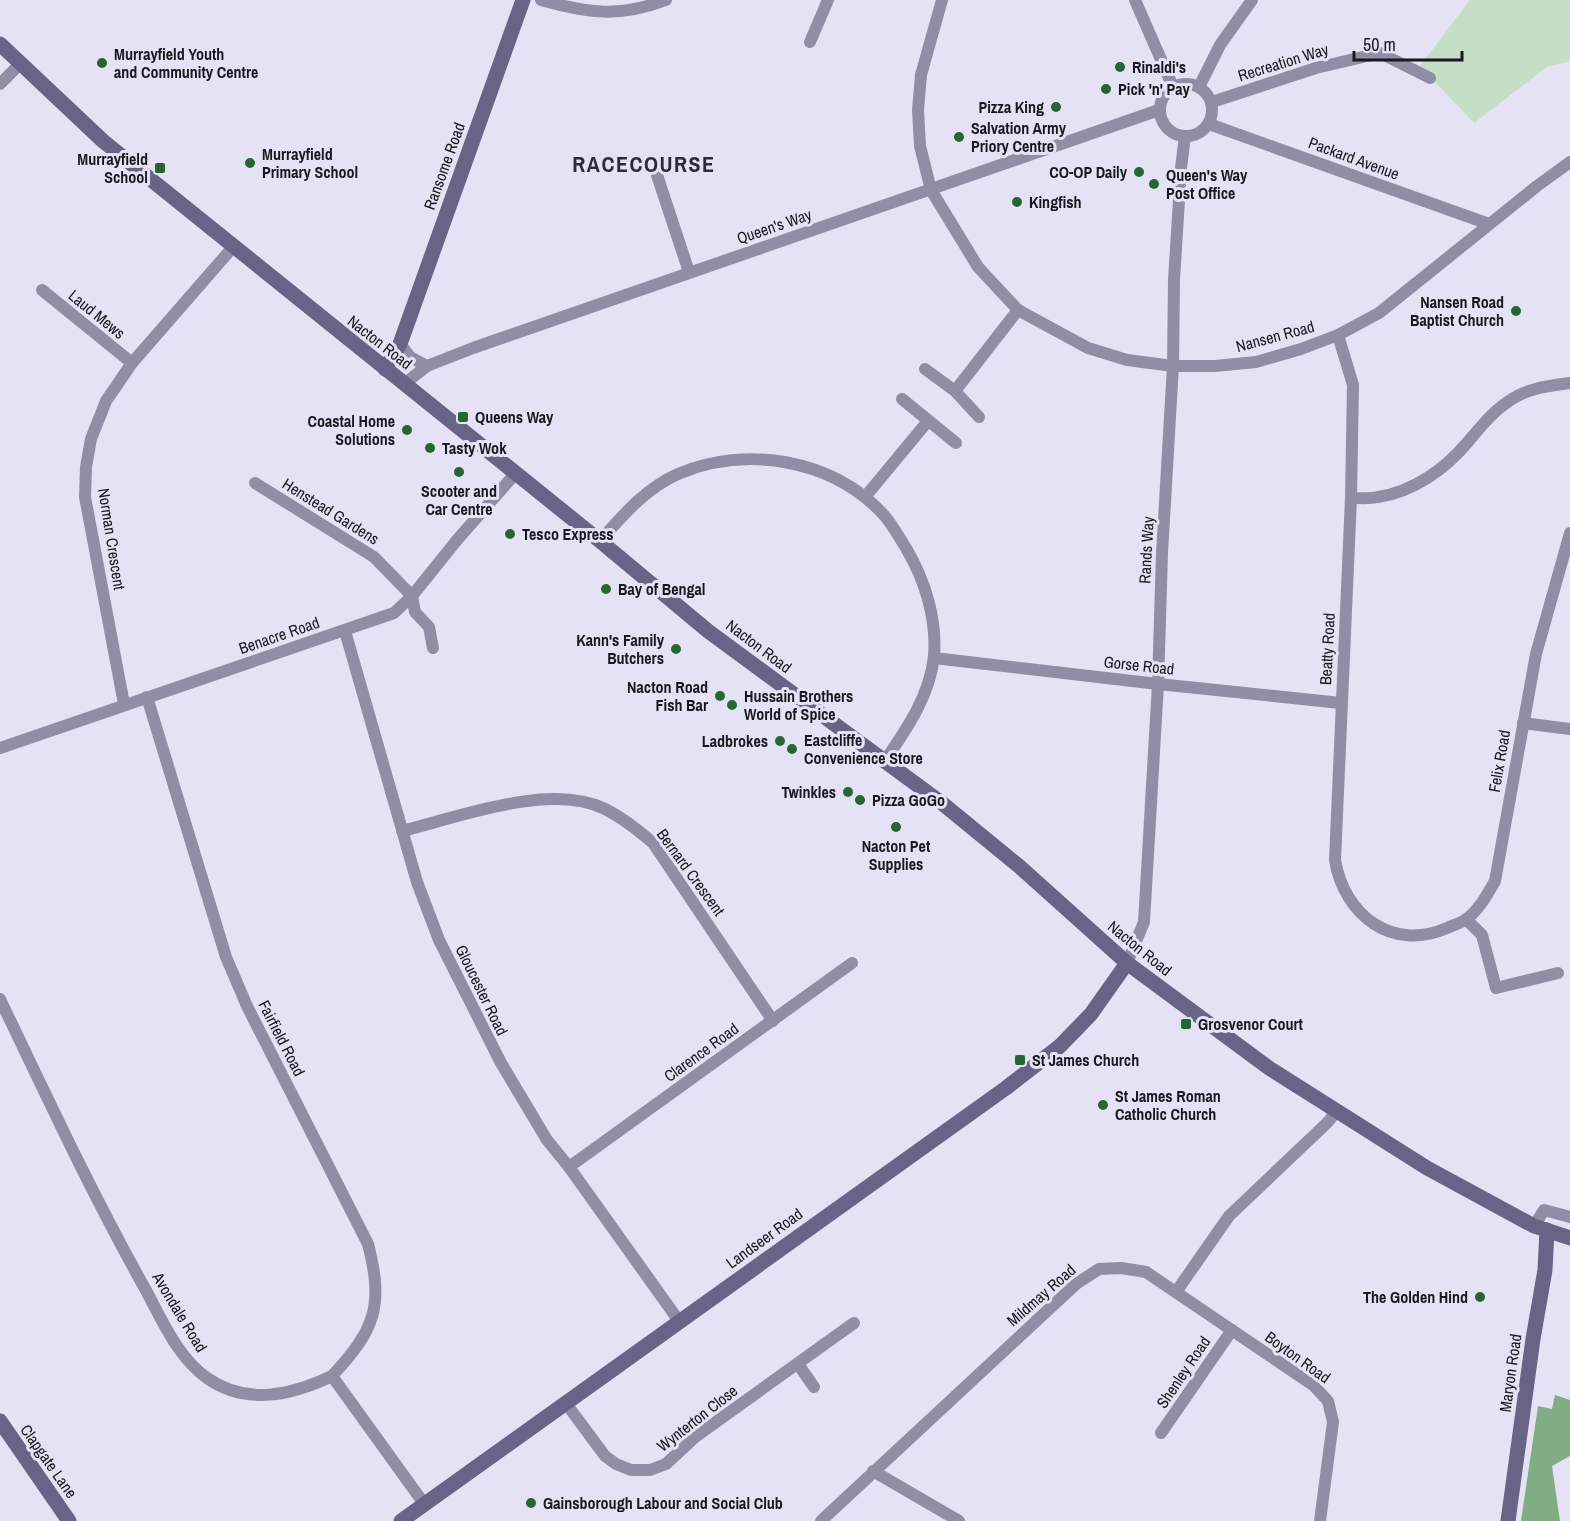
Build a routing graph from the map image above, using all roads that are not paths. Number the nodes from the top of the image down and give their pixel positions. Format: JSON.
{"nodes":[{"id":1,"x":523,"y":0,"type":"edge"},
{"id":2,"x":541,"y":0,"type":"edge"},
{"id":3,"x":666,"y":0,"type":"edge"},
{"id":4,"x":828,"y":0,"type":"edge"},
{"id":5,"x":942,"y":0,"type":"edge"},
{"id":6,"x":1135,"y":0,"type":"edge"},
{"id":7,"x":1252,"y":0,"type":"edge"},
{"id":8,"x":810,"y":42,"type":"dead end"},
{"id":9,"x":0,"y":44,"type":"edge"},
{"id":10,"x":21,"y":63,"type":"junction"},
{"id":11,"x":1430,"y":78,"type":"dead end"},
{"id":12,"x":0,"y":84,"type":"edge"},
{"id":13,"x":1173,"y":87,"type":"junction"},
{"id":14,"x":1199,"y":87,"type":"junction"},
{"id":15,"x":1212,"y":102,"type":"junction"},
{"id":16,"x":1159,"y":110,"type":"junction"},
{"id":17,"x":1209,"y":124,"type":"junction"},
{"id":18,"x":1185,"y":136,"type":"junction"},
{"id":19,"x":1570,"y":162,"type":"edge"},
{"id":20,"x":657,"y":175,"type":"dead end"},
{"id":21,"x":931,"y":190,"type":"junction"},
{"id":22,"x":1489,"y":224,"type":"junction"},
{"id":23,"x":232,"y":247,"type":"junction"},
{"id":24,"x":689,"y":272,"type":"junction"},
{"id":25,"x":42,"y":290,"type":"dead end"},
{"id":26,"x":1018,"y":310,"type":"junction"},
{"id":27,"x":1338,"y":336,"type":"junction"},
{"id":28,"x":400,"y":344,"type":"junction"},
{"id":29,"x":132,"y":363,"type":"junction"},
{"id":30,"x":427,"y":366,"type":"junction"},
{"id":31,"x":1173,"y":366,"type":"junction"},
{"id":32,"x":385,"y":369,"type":"junction"},
{"id":33,"x":926,"y":369,"type":"dead end"},
{"id":34,"x":1570,"y":383,"type":"edge"},
{"id":35,"x":404,"y":384,"type":"junction"},
{"id":36,"x":955,"y":391,"type":"junction"},
{"id":37,"x":902,"y":399,"type":"dead end"},
{"id":38,"x":979,"y":417,"type":"dead end"},
{"id":39,"x":928,"y":421,"type":"junction"},
{"id":40,"x":956,"y":443,"type":"dead end"},
{"id":41,"x":515,"y":474,"type":"junction"},
{"id":42,"x":255,"y":483,"type":"dead end"},
{"id":43,"x":865,"y":497,"type":"junction"},
{"id":44,"x":1351,"y":498,"type":"junction"},
{"id":45,"x":1570,"y":533,"type":"edge"},
{"id":46,"x":600,"y":541,"type":"junction"},
{"id":47,"x":412,"y":596,"type":"junction"},
{"id":48,"x":345,"y":631,"type":"junction"},
{"id":49,"x":434,"y":648,"type":"dead end"},
{"id":50,"x":934,"y":658,"type":"junction"},
{"id":51,"x":1158,"y":684,"type":"junction"},
{"id":52,"x":147,"y":697,"type":"junction"},
{"id":53,"x":1341,"y":703,"type":"junction"},
{"id":54,"x":124,"y":704,"type":"junction"},
{"id":55,"x":1523,"y":723,"type":"junction"},
{"id":56,"x":1570,"y":729,"type":"edge"},
{"id":57,"x":0,"y":748,"type":"edge"},
{"id":58,"x":884,"y":762,"type":"junction"},
{"id":59,"x":402,"y":831,"type":"junction"},
{"id":60,"x":1466,"y":919,"type":"junction"},
{"id":61,"x":1400,"y":935,"type":"joint"},
{"id":62,"x":852,"y":963,"type":"dead end"},
{"id":63,"x":1127,"y":963,"type":"junction"},
{"id":64,"x":1558,"y":973,"type":"dead end"},
{"id":65,"x":0,"y":999,"type":"edge"},
{"id":66,"x":773,"y":1021,"type":"junction"},
{"id":67,"x":1336,"y":1112,"type":"junction"},
{"id":68,"x":569,"y":1167,"type":"junction"},
{"id":69,"x":1570,"y":1217,"type":"edge"},
{"id":70,"x":1540,"y":1228,"type":"junction"},
{"id":71,"x":1570,"y":1238,"type":"edge"},
{"id":72,"x":1176,"y":1292,"type":"junction"},
{"id":73,"x":679,"y":1321,"type":"junction"},
{"id":74,"x":854,"y":1323,"type":"dead end"},
{"id":75,"x":1232,"y":1330,"type":"junction"},
{"id":76,"x":798,"y":1364,"type":"junction"},
{"id":77,"x":333,"y":1376,"type":"junction"},
{"id":78,"x":814,"y":1387,"type":"dead end"},
{"id":79,"x":566,"y":1402,"type":"junction"},
{"id":80,"x":0,"y":1421,"type":"edge"},
{"id":81,"x":1161,"y":1433,"type":"dead end"},
{"id":82,"x":873,"y":1471,"type":"junction"},
{"id":83,"x":425,"y":1504,"type":"junction"},
{"id":84,"x":69,"y":1521,"type":"edge"},
{"id":85,"x":401,"y":1521,"type":"edge"},
{"id":86,"x":821,"y":1521,"type":"edge"},
{"id":87,"x":958,"y":1521,"type":"edge"},
{"id":88,"x":1320,"y":1521,"type":"edge"},
{"id":89,"x":1508,"y":1521,"type":"edge"}],
"edges":[{"from":1,"to":28,"type":"street","name":"Ransome Road"},
{"from":2,"to":3,"type":"street"},
{"from":4,"to":8,"type":"street"},
{"from":5,"to":21,"type":"street","name":"Nansen Road"},
{"from":6,"to":13,"type":"street"},
{"from":7,"to":14,"type":"street"},
{"from":9,"to":10,"type":"street","name":"Nacton Road"},
{"from":10,"to":12,"type":"street"},
{"from":10,"to":23,"type":"street","name":"Nacton Road"},
{"from":11,"to":15,"type":"street","name":"Recreation Way"},
{"from":13,"to":14,"type":"street"},
{"from":13,"to":16,"type":"street"},
{"from":14,"to":15,"type":"street"},
{"from":15,"to":17,"type":"street"},
{"from":16,"to":18,"type":"street"},
{"from":16,"to":21,"type":"street","name":"Queen's Way"},
{"from":17,"to":18,"type":"street"},
{"from":17,"to":22,"type":"street","name":"Packard Avenue"},
{"from":18,"to":31,"type":"street","name":"Rands Way"},
{"from":19,"to":22,"type":"street","name":"Nansen Road"},
{"from":20,"to":24,"type":"street"},
{"from":21,"to":24,"type":"street","name":"Queen's Way"},
{"from":21,"to":26,"type":"street","name":"Nansen Road"},
{"from":22,"to":27,"type":"street","name":"Nansen Road"},
{"from":23,"to":29,"type":"street","name":"Norman Crescent"},
{"from":23,"to":32,"type":"street","name":"Nacton Road"},
{"from":24,"to":30,"type":"street","name":"Queen's Way"},
{"from":25,"to":29,"type":"street","name":"Laud Mews"},
{"from":26,"to":31,"type":"street","name":"Nansen Road"},
{"from":26,"to":36,"type":"street"},
{"from":27,"to":31,"type":"street","name":"Nansen Road"},
{"from":27,"to":44,"type":"street","name":"Beatty Road"},
{"from":28,"to":30,"type":"street"},
{"from":28,"to":32,"type":"street","name":"Ransome Road"},
{"from":29,"to":54,"type":"street","name":"Norman Crescent"},
{"from":30,"to":35,"type":"street","name":"Queen's Way"},
{"from":31,"to":51,"type":"street","name":"Rands Way"},
{"from":32,"to":35,"type":"street","name":"Nacton Road"},
{"from":33,"to":36,"type":"street"},
{"from":34,"to":44,"type":"street"},
{"from":35,"to":41,"type":"street","name":"Nacton Road"},
{"from":36,"to":38,"type":"street"},
{"from":37,"to":39,"type":"street"},
{"from":39,"to":40,"type":"street"},
{"from":39,"to":43,"type":"street"},
{"from":41,"to":46,"type":"street","name":"Nacton Road"},
{"from":41,"to":47,"type":"street","name":"Benacre Road"},
{"from":42,"to":47,"type":"street","name":"Henstead Gardens"},
{"from":43,"to":46,"type":"street"},
{"from":43,"to":50,"type":"street"},
{"from":44,"to":53,"type":"street","name":"Beatty Road"},
{"from":45,"to":55,"type":"street","name":"Felix Road"},
{"from":46,"to":58,"type":"street","name":"Nacton Road"},
{"from":47,"to":48,"type":"street","name":"Benacre Road"},
{"from":47,"to":49,"type":"street","name":"Henstead Gardens"},
{"from":48,"to":52,"type":"street","name":"Benacre Road"},
{"from":48,"to":59,"type":"street","name":"Gloucester Road"},
{"from":50,"to":51,"type":"street","name":"Gorse Road"},
{"from":50,"to":58,"type":"street"},
{"from":51,"to":53,"type":"street","name":"Gorse Road"},
{"from":51,"to":63,"type":"street","name":"Rands Way"},
{"from":52,"to":54,"type":"street","name":"Benacre Road"},
{"from":52,"to":77,"type":"street","name":"Fairfield Road"},
{"from":53,"to":61,"type":"street","name":"Beatty Road"},
{"from":54,"to":57,"type":"street","name":"Benacre Road"},
{"from":55,"to":56,"type":"street"},
{"from":55,"to":60,"type":"street","name":"Felix Road"},
{"from":58,"to":63,"type":"street","name":"Nacton Road"},
{"from":59,"to":66,"type":"street","name":"Bernard Crescent"},
{"from":59,"to":68,"type":"street","name":"Gloucester Road"},
{"from":60,"to":61,"type":"street","name":"Felix Road"},
{"from":60,"to":64,"type":"street"},
{"from":62,"to":66,"type":"street","name":"Clarence Road"},
{"from":63,"to":67,"type":"street","name":"Nacton Road"},
{"from":63,"to":73,"type":"street","name":"Landseer Road"},
{"from":65,"to":77,"type":"street","name":"Avondale Road"},
{"from":66,"to":68,"type":"street","name":"Clarence Road"},
{"from":67,"to":70,"type":"street","name":"Nacton Road"},
{"from":67,"to":72,"type":"street"},
{"from":68,"to":73,"type":"street","name":"Gloucester Road"},
{"from":69,"to":70,"type":"street"},
{"from":70,"to":71,"type":"street","name":"Nacton Road"},
{"from":70,"to":89,"type":"street","name":"Maryon Road"},
{"from":72,"to":75,"type":"street","name":"Boyton Road"},
{"from":72,"to":82,"type":"street","name":"Mildmay Road"},
{"from":73,"to":79,"type":"street","name":"Landseer Road"},
{"from":74,"to":76,"type":"street","name":"Wynterton Close"},
{"from":75,"to":81,"type":"street","name":"Shenley Road"},
{"from":75,"to":88,"type":"street","name":"Boyton Road"},
{"from":76,"to":78,"type":"street"},
{"from":76,"to":79,"type":"street","name":"Wynterton Close"},
{"from":77,"to":83,"type":"street"},
{"from":79,"to":83,"type":"street","name":"Landseer Road"},
{"from":80,"to":84,"type":"street","name":"Clapgate Lane"},
{"from":82,"to":86,"type":"street","name":"Mildmay Road"},
{"from":82,"to":87,"type":"street"},
{"from":83,"to":85,"type":"street","name":"Landseer Road"}]}
